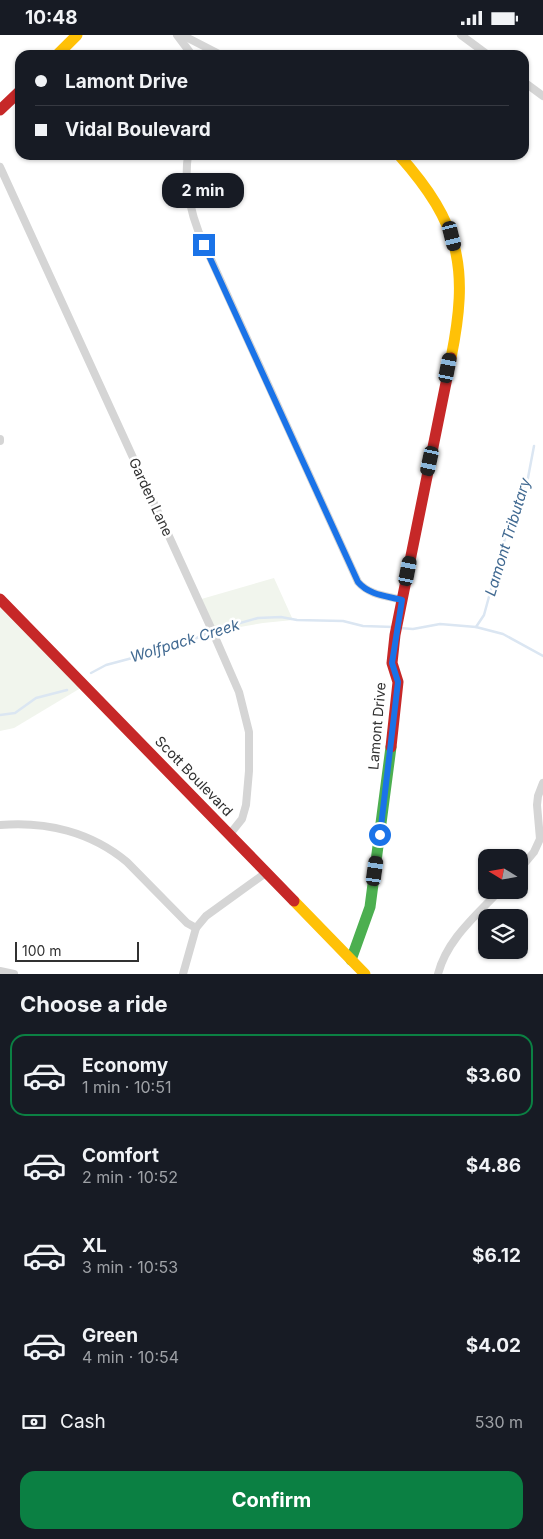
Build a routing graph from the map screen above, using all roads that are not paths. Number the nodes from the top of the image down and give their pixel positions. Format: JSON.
{"nodes":[{"id":1,"x":76,"y":35,"type":"edge"},
{"id":2,"x":177,"y":35,"type":"edge"},
{"id":3,"x":182,"y":35,"type":"edge"},
{"id":4,"x":461,"y":35,"type":"edge"},
{"id":5,"x":62,"y":50,"type":"edge"},
{"id":6,"x":188,"y":50,"type":"edge"},
{"id":7,"x":211,"y":50,"type":"edge"},
{"id":8,"x":481,"y":50,"type":"edge"},
{"id":9,"x":529,"y":86,"type":"edge"},
{"id":10,"x":15,"y":96,"type":"edge"},
{"id":11,"x":543,"y":96,"type":"edge"},
{"id":12,"x":0,"y":110,"type":"edge"},
{"id":13,"x":187,"y":160,"type":"edge"},
{"id":14,"x":404,"y":160,"type":"edge"},
{"id":15,"x":0,"y":167,"type":"edge"},
{"id":16,"x":0,"y":599,"type":"edge"},
{"id":17,"x":402,"y":600,"type":"junction"},
{"id":18,"x":543,"y":783,"type":"edge"},
{"id":19,"x":0,"y":825,"type":"edge"},
{"id":20,"x":230,"y":834,"type":"junction"},
{"id":21,"x":542,"y":840,"type":"edge"},
{"id":22,"x":528,"y":859,"type":"edge"},
{"id":23,"x":267,"y":872,"type":"junction"},
{"id":24,"x":492,"y":899,"type":"edge"},
{"id":25,"x":196,"y":929,"type":"junction"},
{"id":26,"x":351,"y":960,"type":"junction"},
{"id":27,"x":0,"y":971,"type":"edge"},
{"id":28,"x":14,"y":974,"type":"edge"},
{"id":29,"x":183,"y":974,"type":"edge"},
{"id":30,"x":365,"y":974,"type":"edge"},
{"id":31,"x":438,"y":974,"type":"edge"}],
"edges":[{"from":1,"to":5,"type":"main road"},
{"from":2,"to":6,"type":"street"},
{"from":3,"to":7,"type":"street"},
{"from":4,"to":8,"type":"street"},
{"from":9,"to":11,"type":"street"},
{"from":10,"to":12,"type":"main road"},
{"from":13,"to":17,"type":"street"},
{"from":14,"to":17,"type":"main road","name":"Lamont Drive"},
{"from":15,"to":20,"type":"street","name":"Garden Lane"},
{"from":16,"to":20,"type":"main road","name":"Scott Boulevard"},
{"from":17,"to":26,"type":"main road","name":"Lamont Drive"},
{"from":18,"to":21,"type":"street"},
{"from":19,"to":25,"type":"street"},
{"from":20,"to":23,"type":"main road","name":"Scott Boulevard"},
{"from":21,"to":22,"type":"street"},
{"from":23,"to":25,"type":"street"},
{"from":23,"to":26,"type":"main road","name":"Scott Boulevard"},
{"from":24,"to":31,"type":"street"},
{"from":25,"to":29,"type":"street"},
{"from":26,"to":30,"type":"main road","name":"Scott Boulevard"},
{"from":27,"to":28,"type":"street"}]}
